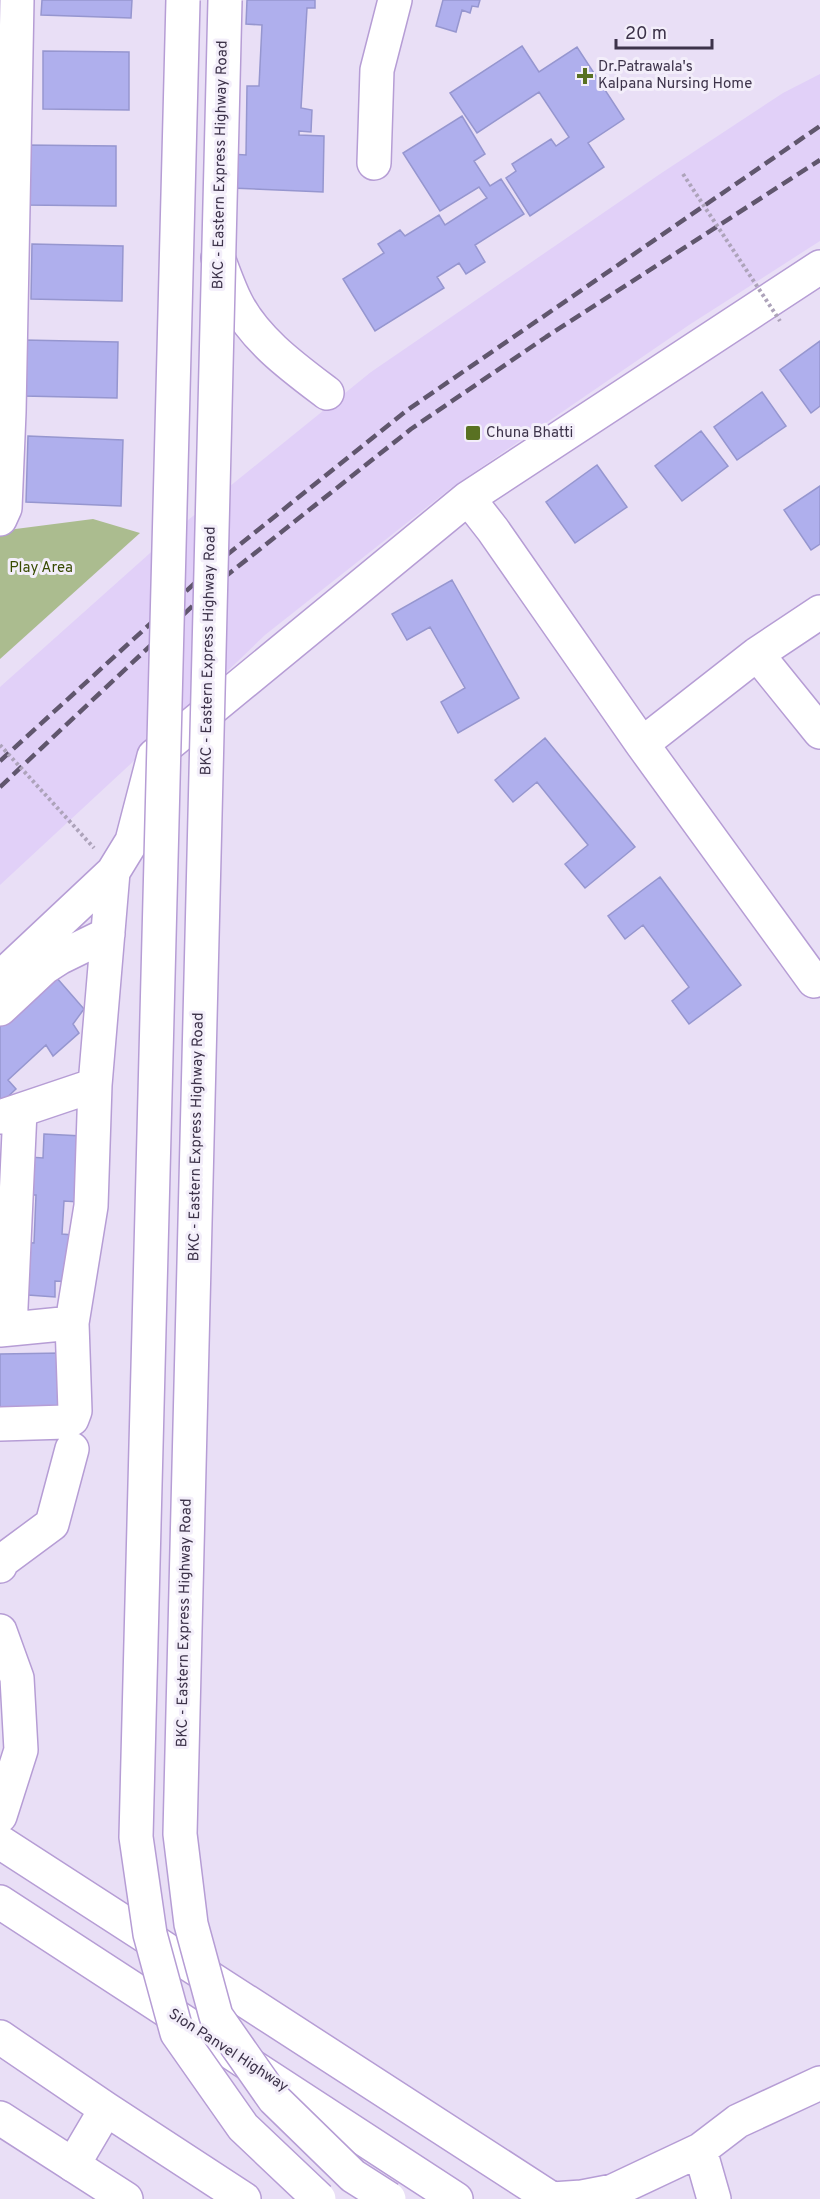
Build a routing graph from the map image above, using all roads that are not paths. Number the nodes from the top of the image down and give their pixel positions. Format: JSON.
{"nodes":[{"id":1,"x":17,"y":0,"type":"edge"},
{"id":2,"x":183,"y":0,"type":"edge"},
{"id":3,"x":211,"y":0,"type":"edge"},
{"id":4,"x":225,"y":0,"type":"edge"},
{"id":5,"x":395,"y":0,"type":"edge"},
{"id":6,"x":374,"y":163,"type":"dead end"},
{"id":7,"x":6,"y":267,"type":"edge"},
{"id":8,"x":820,"y":267,"type":"edge"},
{"id":9,"x":327,"y":393,"type":"dead end"},
{"id":10,"x":5,"y":399,"type":"edge"},
{"id":11,"x":468,"y":498,"type":"junction"},
{"id":12,"x":0,"y":519,"type":"edge"},
{"id":13,"x":820,"y":612,"type":"edge"},
{"id":14,"x":757,"y":654,"type":"junction"},
{"id":15,"x":820,"y":732,"type":"edge"},
{"id":16,"x":642,"y":744,"type":"junction"},
{"id":17,"x":104,"y":860,"type":"junction"},
{"id":18,"x":108,"y":934,"type":"junction"},
{"id":19,"x":0,"y":978,"type":"edge"},
{"id":20,"x":814,"y":981,"type":"dead end"},
{"id":21,"x":0,"y":1009,"type":"edge"},
{"id":22,"x":95,"y":1085,"type":"junction"},
{"id":23,"x":10,"y":1114,"type":"edge"},
{"id":24,"x":72,"y":1323,"type":"junction"},
{"id":25,"x":5,"y":1329,"type":"edge"},
{"id":26,"x":0,"y":1424,"type":"edge"},
{"id":27,"x":72,"y":1449,"type":"dead end"},
{"id":28,"x":0,"y":1566,"type":"edge"},
{"id":29,"x":0,"y":1631,"type":"edge"},
{"id":30,"x":0,"y":1816,"type":"edge"},
{"id":31,"x":0,"y":1842,"type":"edge"},
{"id":32,"x":0,"y":1902,"type":"edge"},
{"id":33,"x":0,"y":2037,"type":"edge"},
{"id":34,"x":820,"y":2083,"type":"edge"},
{"id":35,"x":106,"y":2109,"type":"junction"},
{"id":36,"x":0,"y":2118,"type":"edge"},
{"id":37,"x":700,"y":2150,"type":"junction"},
{"id":38,"x":73,"y":2165,"type":"junction"},
{"id":39,"x":126,"y":2199,"type":"edge"},
{"id":40,"x":244,"y":2199,"type":"edge"},
{"id":41,"x":319,"y":2199,"type":"edge"},
{"id":42,"x":389,"y":2199,"type":"edge"},
{"id":43,"x":456,"y":2199,"type":"edge"},
{"id":44,"x":714,"y":2199,"type":"edge"}],
"edges":[{"from":1,"to":7,"type":"main road"},
{"from":2,"to":41,"type":"main road","bridge":true},
{"from":3,"to":9,"type":"main road"},
{"from":4,"to":42,"type":"main road","name":"BKC - Eastern Express Highway Road","bridge":true},
{"from":5,"to":6,"type":"main road"},
{"from":7,"to":10,"type":"main road"},
{"from":8,"to":11,"type":"main road"},
{"from":10,"to":12,"type":"main road"},
{"from":11,"to":16,"type":"main road"},
{"from":11,"to":17,"type":"main road"},
{"from":13,"to":14,"type":"main road"},
{"from":14,"to":15,"type":"main road"},
{"from":14,"to":16,"type":"main road"},
{"from":16,"to":20,"type":"main road"},
{"from":17,"to":18,"type":"main road"},
{"from":17,"to":19,"type":"main road"},
{"from":18,"to":21,"type":"main road"},
{"from":18,"to":22,"type":"main road"},
{"from":22,"to":23,"type":"main road"},
{"from":22,"to":24,"type":"main road"},
{"from":23,"to":25,"type":"main road"},
{"from":24,"to":25,"type":"main road"},
{"from":24,"to":26,"type":"main road"},
{"from":27,"to":28,"type":"main road"},
{"from":29,"to":30,"type":"main road"},
{"from":31,"to":37,"type":"main road"},
{"from":32,"to":43,"type":"main road","name":"Sion Panvel Highway"},
{"from":33,"to":35,"type":"main road"},
{"from":34,"to":37,"type":"main road"},
{"from":35,"to":38,"type":"main road"},
{"from":35,"to":40,"type":"main road"},
{"from":36,"to":38,"type":"main road"},
{"from":37,"to":44,"type":"main road"},
{"from":38,"to":39,"type":"main road"}]}
